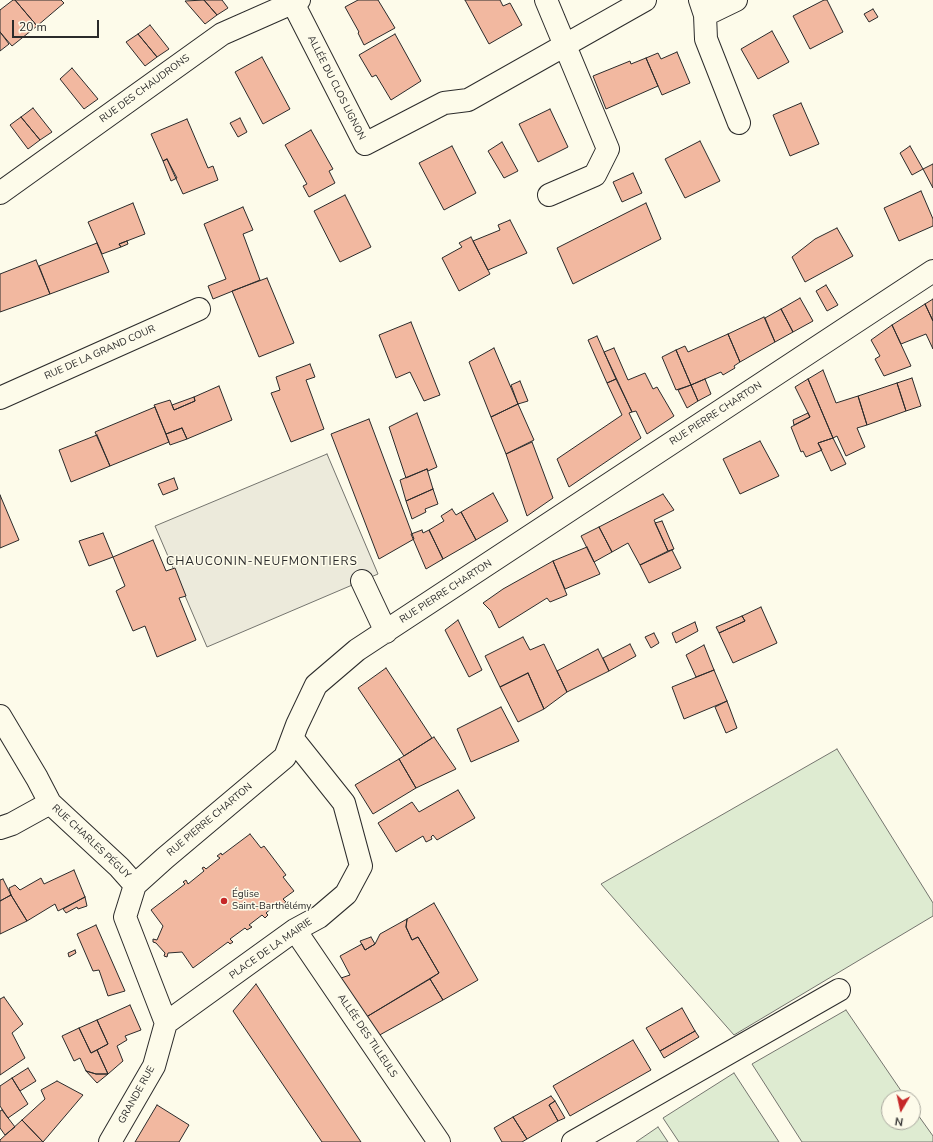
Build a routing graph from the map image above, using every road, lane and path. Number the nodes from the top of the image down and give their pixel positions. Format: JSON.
{"nodes":[{"id":1,"x":546,"y":0,"type":"edge"},
{"id":2,"x":645,"y":0,"type":"edge"},
{"id":3,"x":736,"y":0,"type":"edge"},
{"id":4,"x":296,"y":2,"type":"edge"},
{"id":5,"x":702,"y":8,"type":"edge"},
{"id":6,"x":564,"y":45,"type":"junction"},
{"id":7,"x":739,"y":123,"type":"dead end"},
{"id":8,"x":0,"y":193,"type":"edge"},
{"id":9,"x":549,"y":195,"type":"dead end"},
{"id":10,"x":933,"y":271,"type":"edge"},
{"id":11,"x":199,"y":309,"type":"dead end"},
{"id":12,"x":0,"y":398,"type":"edge"},
{"id":13,"x":362,"y":581,"type":"dead end"},
{"id":14,"x":386,"y":632,"type":"junction"},
{"id":15,"x":0,"y":716,"type":"edge"},
{"id":16,"x":293,"y":738,"type":"junction"},
{"id":17,"x":50,"y":803,"type":"junction"},
{"id":18,"x":0,"y":828,"type":"edge"},
{"id":19,"x":135,"y":884,"type":"junction"},
{"id":20,"x":295,"y":930,"type":"junction"},
{"id":21,"x":839,"y":990,"type":"dead end"},
{"id":22,"x":166,"y":1023,"type":"junction"},
{"id":23,"x":110,"y":1142,"type":"edge"},
{"id":24,"x":439,"y":1142,"type":"edge"},
{"id":25,"x":573,"y":1142,"type":"edge"}],
"edges":[{"from":1,"to":6,"type":"street"},
{"from":2,"to":6,"type":"street"},
{"from":3,"to":5,"type":"street"},
{"from":4,"to":6,"type":"street","name":"ALLÉE DU CLOS LIGNON"},
{"from":4,"to":8,"type":"street","name":"RUE DES CHAUDRONS"},
{"from":5,"to":7,"type":"street"},
{"from":6,"to":9,"type":"street"},
{"from":10,"to":14,"type":"street","name":"RUE PIERRE CHARTON"},
{"from":11,"to":12,"type":"street","name":"RUE DE LA GRAND COUR"},
{"from":13,"to":14,"type":"street"},
{"from":14,"to":16,"type":"street","name":"RUE PIERRE CHARTON"},
{"from":15,"to":17,"type":"street","name":"RUE CHARLES PÉGUY"},
{"from":16,"to":19,"type":"street","name":"RUE PIERRE CHARTON"},
{"from":16,"to":20,"type":"street","name":"PLACE DE LA MAIRIE"},
{"from":17,"to":18,"type":"street"},
{"from":17,"to":19,"type":"street","name":"RUE CHARLES PÉGUY"},
{"from":19,"to":22,"type":"street"},
{"from":20,"to":22,"type":"street","name":"PLACE DE LA MAIRIE"},
{"from":20,"to":24,"type":"street","name":"ALLÉE DES TILLEULS"},
{"from":21,"to":25,"type":"street"},
{"from":22,"to":23,"type":"street","name":"GRANDE RUE"}]}
